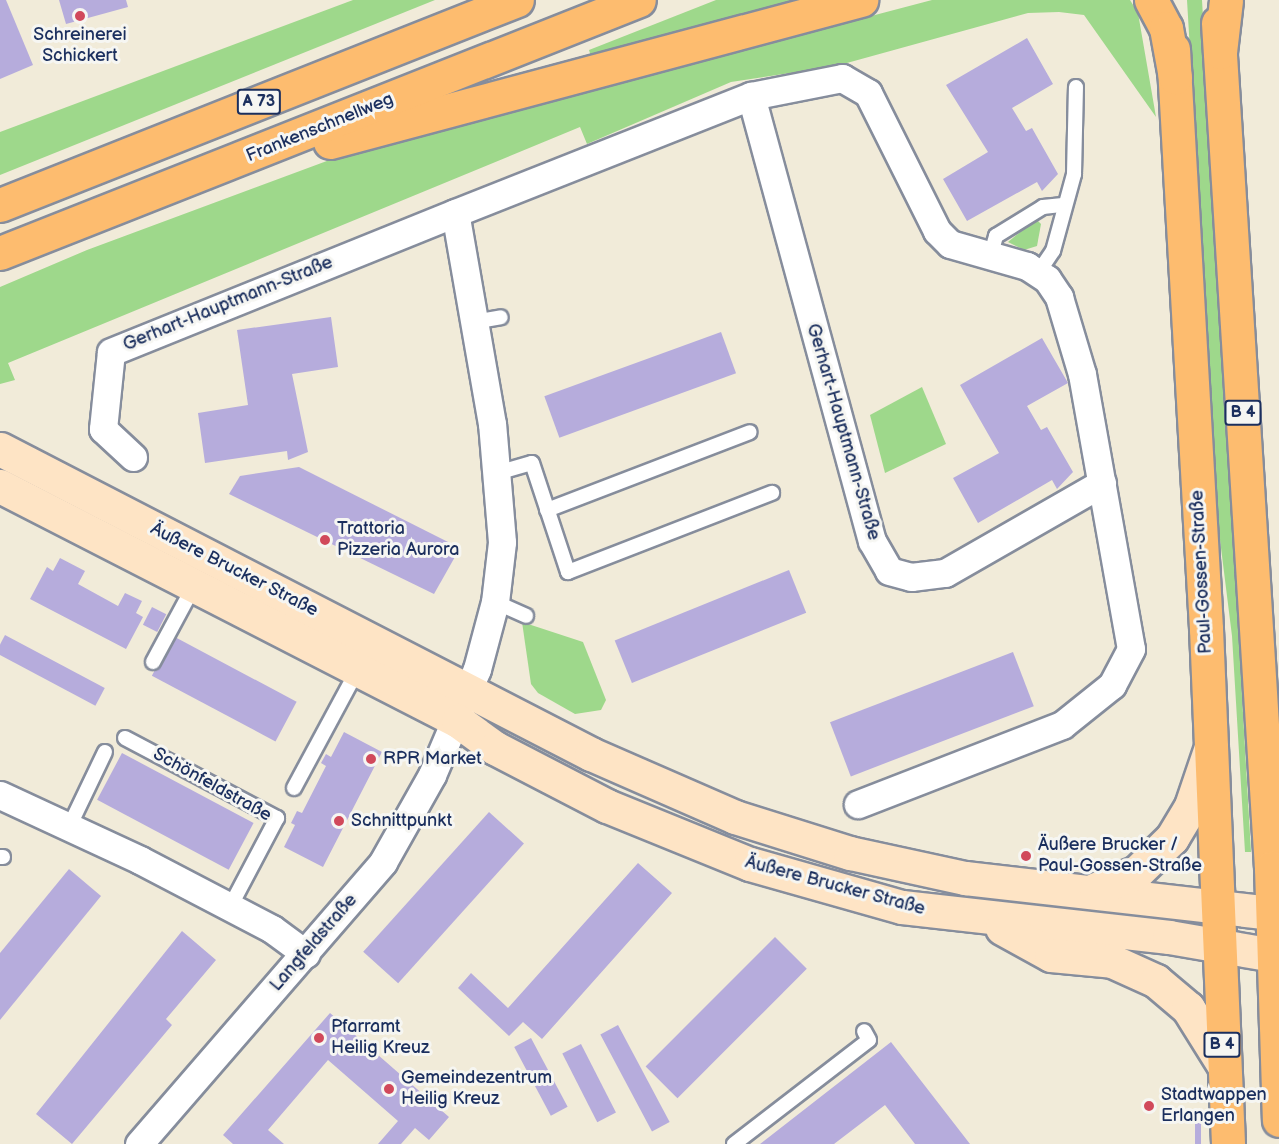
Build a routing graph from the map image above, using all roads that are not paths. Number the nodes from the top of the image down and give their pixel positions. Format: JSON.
{"nodes":[{"id":1,"x":517,"y":0,"type":"edge"},
{"id":2,"x":639,"y":0,"type":"edge"},
{"id":3,"x":861,"y":0,"type":"edge"},
{"id":4,"x":1151,"y":0,"type":"edge"},
{"id":5,"x":1169,"y":0,"type":"edge"},
{"id":6,"x":1216,"y":0,"type":"edge"},
{"id":7,"x":1226,"y":0,"type":"edge"},
{"id":8,"x":1220,"y":52,"type":"junction"},
{"id":9,"x":1175,"y":77,"type":"junction"},
{"id":10,"x":1076,"y":87,"type":"dead end"},
{"id":11,"x":751,"y":96,"type":"junction"},
{"id":12,"x":234,"y":164,"type":"junction"},
{"id":13,"x":0,"y":205,"type":"edge"},
{"id":14,"x":1063,"y":205,"type":"junction"},
{"id":15,"x":455,"y":213,"type":"junction"},
{"id":16,"x":0,"y":253,"type":"edge"},
{"id":17,"x":990,"y":256,"type":"junction"},
{"id":18,"x":1038,"y":273,"type":"junction"},
{"id":19,"x":501,"y":317,"type":"dead end"},
{"id":20,"x":474,"y":322,"type":"junction"},
{"id":21,"x":750,"y":432,"type":"dead end"},
{"id":22,"x":0,"y":449,"type":"edge"},
{"id":23,"x":133,"y":457,"type":"dead end"},
{"id":24,"x":497,"y":473,"type":"junction"},
{"id":25,"x":1102,"y":483,"type":"junction"},
{"id":26,"x":0,"y":486,"type":"edge"},
{"id":27,"x":772,"y":493,"type":"dead end"},
{"id":28,"x":548,"y":510,"type":"junction"},
{"id":29,"x":194,"y":585,"type":"junction"},
{"id":30,"x":495,"y":602,"type":"junction"},
{"id":31,"x":526,"y":616,"type":"dead end"},
{"id":32,"x":153,"y":662,"type":"dead end"},
{"id":33,"x":358,"y":669,"type":"junction"},
{"id":34,"x":470,"y":690,"type":"junction"},
{"id":35,"x":458,"y":721,"type":"junction"},
{"id":36,"x":125,"y":738,"type":"dead end"},
{"id":37,"x":1211,"y":747,"type":"junction"},
{"id":38,"x":105,"y":752,"type":"dead end"},
{"id":39,"x":1264,"y":779,"type":"junction"},
{"id":40,"x":294,"y":788,"type":"dead end"},
{"id":41,"x":0,"y":795,"type":"edge"},
{"id":42,"x":858,"y":804,"type":"dead end"},
{"id":43,"x":1279,"y":812,"type":"edge"},
{"id":44,"x":70,"y":825,"type":"junction"},
{"id":45,"x":1085,"y":892,"type":"junction"},
{"id":46,"x":1216,"y":905,"type":"junction"},
{"id":47,"x":230,"y":907,"type":"junction"},
{"id":48,"x":1275,"y":914,"type":"edge"},
{"id":49,"x":987,"y":921,"type":"junction"},
{"id":50,"x":1217,"y":945,"type":"junction"},
{"id":51,"x":306,"y":954,"type":"junction"},
{"id":52,"x":1276,"y":956,"type":"edge"},
{"id":53,"x":864,"y":1031,"type":"dead end"},
{"id":54,"x":1223,"y":1064,"type":"junction"},
{"id":55,"x":1279,"y":1120,"type":"edge"},
{"id":56,"x":139,"y":1144,"type":"edge"},
{"id":57,"x":734,"y":1144,"type":"edge"},
{"id":58,"x":1228,"y":1144,"type":"edge"}],
"edges":[{"from":1,"to":13,"type":"main road","number":"A 73"},
{"from":2,"to":12,"type":"main road","name":"Frankenschnellweg","number":"A 73"},
{"from":3,"to":12,"type":"main road"},
{"from":4,"to":9,"type":"main road"},
{"from":5,"to":9,"type":"main road","name":"Paul-Gossen-Straße","number":"B 4"},
{"from":6,"to":8,"type":"main road","number":"B 4"},
{"from":7,"to":8,"type":"main road"},
{"from":8,"to":39,"type":"main road","number":"B 4"},
{"from":9,"to":37,"type":"main road","name":"Paul-Gossen-Straße","number":"B 4"},
{"from":10,"to":14,"type":"lane"},
{"from":11,"to":15,"type":"street","name":"Gerhart-Hauptmann-Straße"},
{"from":11,"to":17,"type":"street","name":"Gerhart-Hauptmann-Straße"},
{"from":11,"to":25,"type":"street","name":"Gerhart-Hauptmann-Straße"},
{"from":12,"to":16,"type":"main road","name":"Frankenschnellweg","number":"A 73"},
{"from":14,"to":17,"type":"lane"},
{"from":14,"to":18,"type":"lane"},
{"from":15,"to":20,"type":"street"},
{"from":15,"to":23,"type":"street","name":"Gerhart-Hauptmann-Straße"},
{"from":17,"to":18,"type":"street","name":"Gerhart-Hauptmann-Straße"},
{"from":18,"to":25,"type":"street"},
{"from":19,"to":20,"type":"lane"},
{"from":20,"to":24,"type":"street"},
{"from":21,"to":28,"type":"lane"},
{"from":22,"to":34,"type":"main road","name":"Äußere Brucker Straße"},
{"from":24,"to":28,"type":"lane"},
{"from":24,"to":30,"type":"street"},
{"from":25,"to":42,"type":"street"},
{"from":26,"to":29,"type":"main road","name":"Äußere Brucker Straße"},
{"from":27,"to":28,"type":"lane"},
{"from":29,"to":32,"type":"lane"},
{"from":29,"to":33,"type":"main road","name":"Äußere Brucker Straße"},
{"from":30,"to":31,"type":"lane"},
{"from":30,"to":34,"type":"street"},
{"from":33,"to":35,"type":"main road","name":"Äußere Brucker Straße"},
{"from":33,"to":40,"type":"lane"},
{"from":34,"to":35,"type":"street"},
{"from":34,"to":45,"type":"main road","name":"Äußere Brucker Straße"},
{"from":35,"to":49,"type":"main road","name":"Äußere Brucker Straße"},
{"from":35,"to":51,"type":"street","name":"Langfeldstraße"},
{"from":36,"to":47,"type":"lane","name":"Schönfeldstraße"},
{"from":37,"to":45,"type":"main road"},
{"from":37,"to":46,"type":"main road","name":"Paul-Gossen-Straße","number":"B 4"},
{"from":38,"to":44,"type":"lane"},
{"from":39,"to":43,"type":"main road"},
{"from":39,"to":48,"type":"main road","number":"B 4"},
{"from":41,"to":44,"type":"street"},
{"from":44,"to":47,"type":"street"},
{"from":45,"to":46,"type":"main road","name":"Äußere Brucker Straße"},
{"from":46,"to":48,"type":"main road","name":"Äußere Brucker Straße"},
{"from":46,"to":50,"type":"main road","name":"Paul-Gossen-Straße","number":"B 4"},
{"from":47,"to":51,"type":"street"},
{"from":48,"to":52,"type":"main road","number":"B 4"},
{"from":49,"to":50,"type":"main road","name":"Äußere Brucker Straße"},
{"from":49,"to":54,"type":"main road"},
{"from":50,"to":52,"type":"main road","name":"Äußere Brucker Straße"},
{"from":50,"to":54,"type":"main road","name":"Paul-Gossen-Straße","number":"B 4"},
{"from":51,"to":56,"type":"street","name":"Langfeldstraße"},
{"from":52,"to":55,"type":"main road","number":"B 4"},
{"from":53,"to":57,"type":"lane"},
{"from":54,"to":58,"type":"main road","name":"Paul-Gossen-Straße","number":"B 4"}]}
